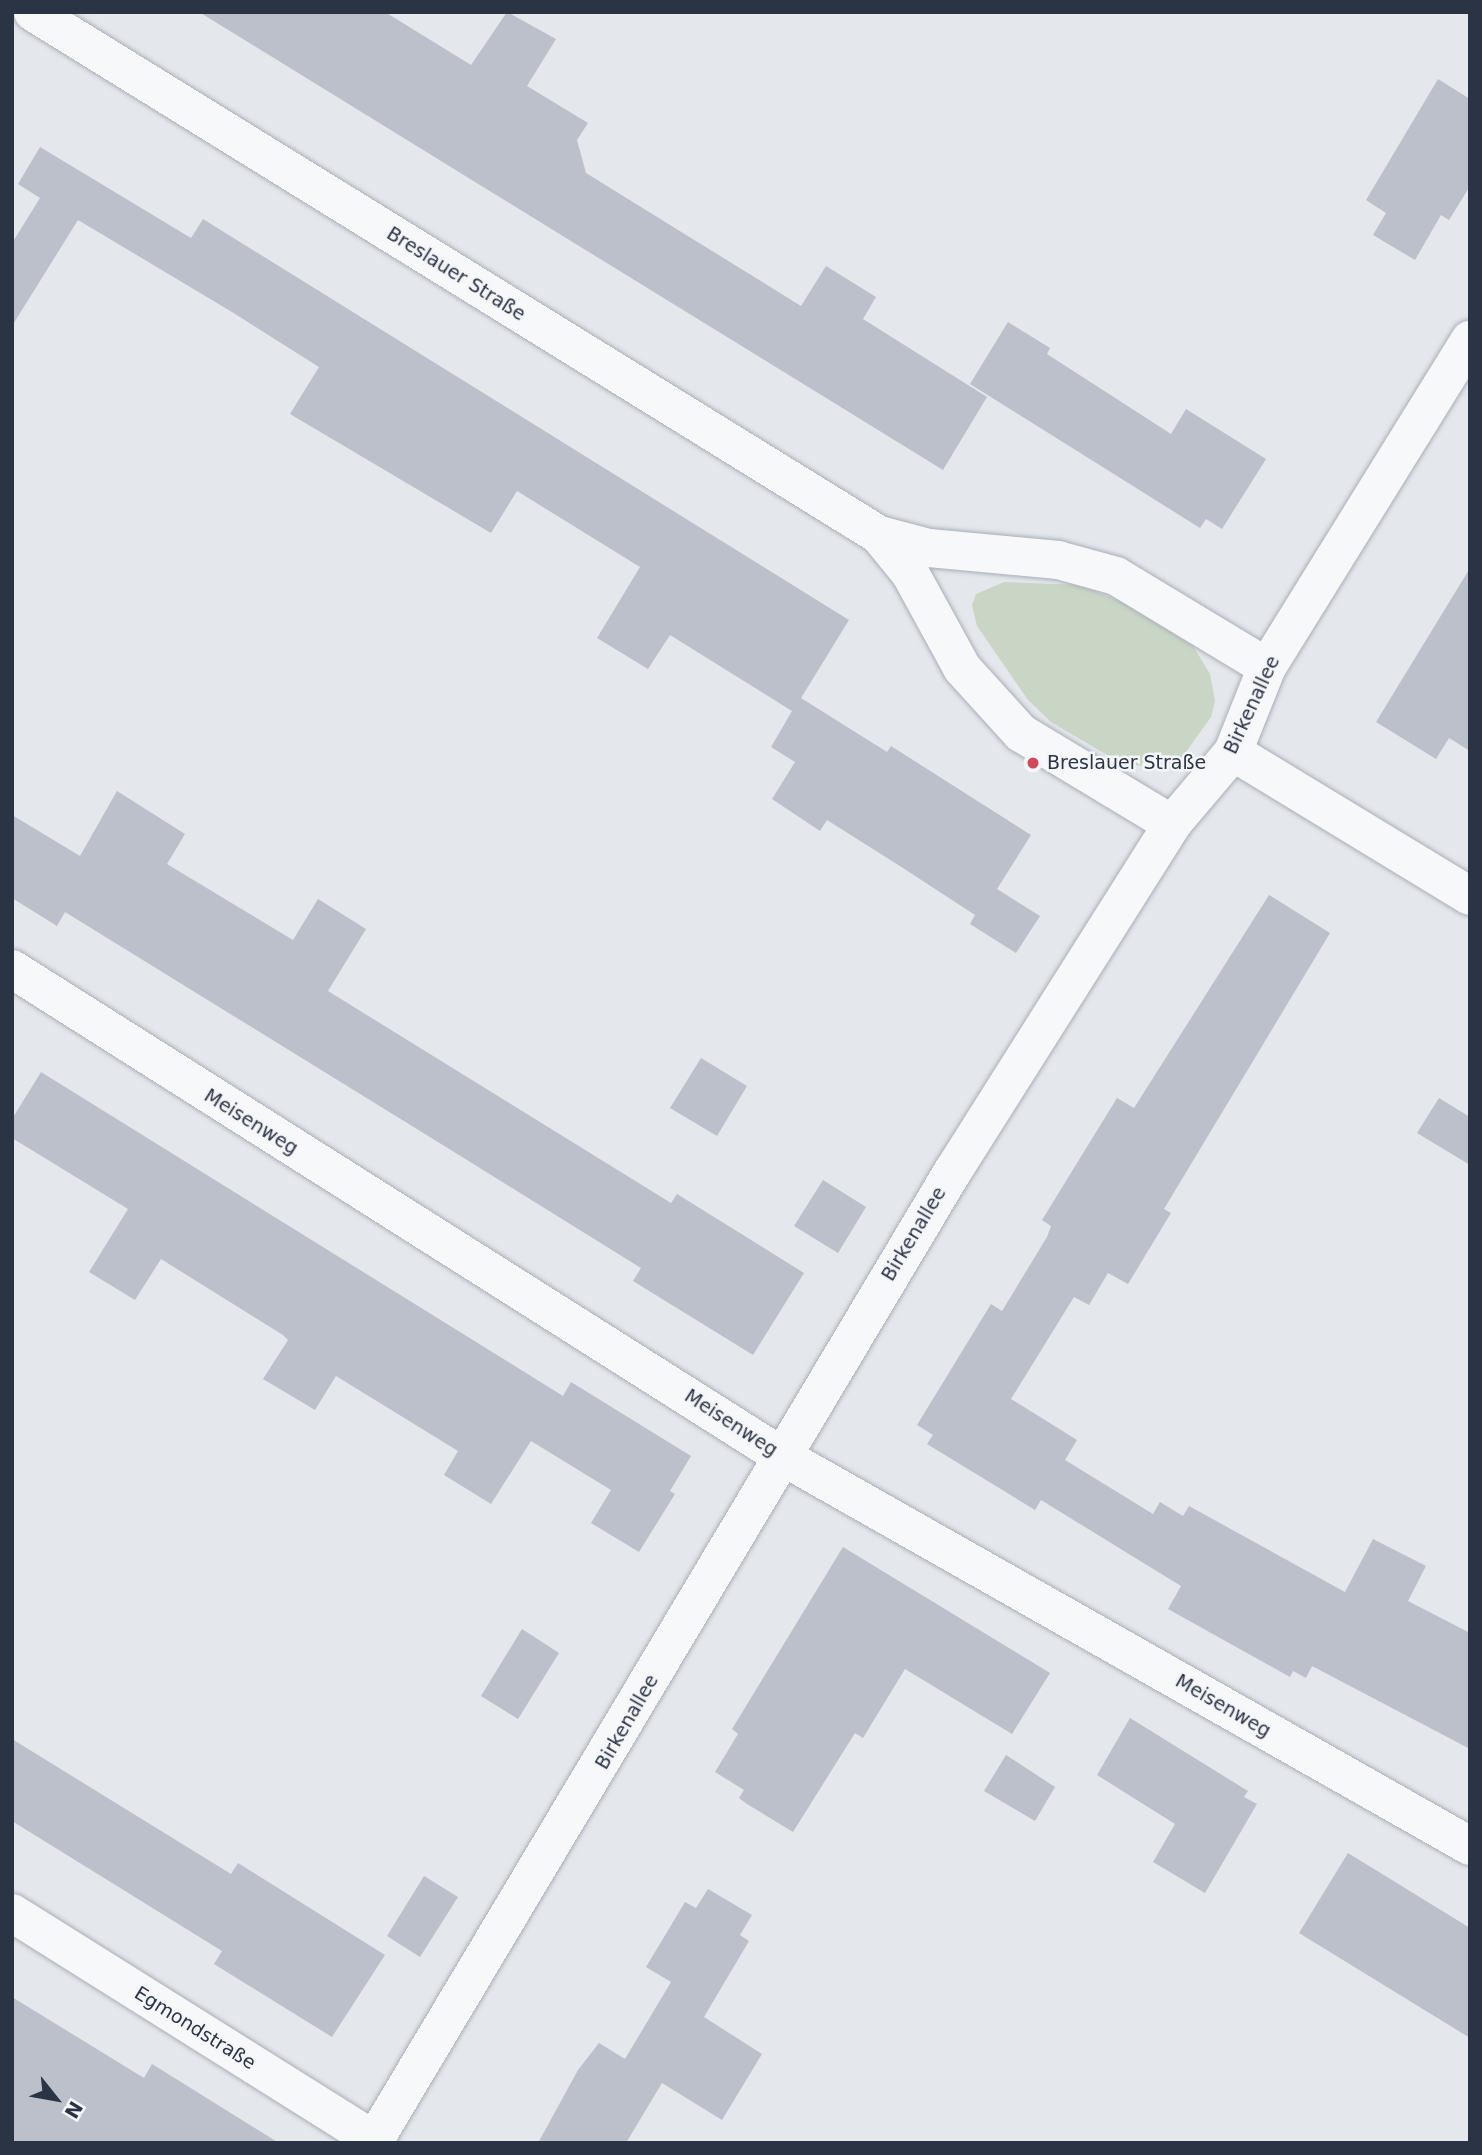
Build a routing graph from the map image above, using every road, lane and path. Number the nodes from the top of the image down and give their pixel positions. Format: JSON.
{"nodes":[{"id":1,"x":33,"y":12,"type":"edge"},
{"id":2,"x":1470,"y":340,"type":"edge"},
{"id":3,"x":879,"y":536,"type":"junction"},
{"id":4,"x":1267,"y":667,"type":"junction"},
{"id":5,"x":1233,"y":752,"type":"junction"},
{"id":6,"x":1172,"y":824,"type":"junction"},
{"id":7,"x":1470,"y":896,"type":"edge"},
{"id":8,"x":12,"y":969,"type":"edge"},
{"id":9,"x":780,"y":1455,"type":"junction"},
{"id":10,"x":1470,"y":1846,"type":"edge"},
{"id":11,"x":12,"y":1913,"type":"edge"},
{"id":12,"x":376,"y":2142,"type":"edge"}],
"edges":[{"from":1,"to":3,"type":"street","name":"Breslauer Straße"},
{"from":2,"to":4,"type":"street","name":"Birkenallee"},
{"from":3,"to":4,"type":"street","name":"Breslauer Straße"},
{"from":3,"to":6,"type":"street","name":"Breslauer Straße"},
{"from":4,"to":5,"type":"street","name":"Birkenallee"},
{"from":5,"to":6,"type":"street","name":"Birkenallee"},
{"from":5,"to":7,"type":"street"},
{"from":6,"to":9,"type":"street","name":"Birkenallee"},
{"from":8,"to":9,"type":"street","name":"Meisenweg"},
{"from":9,"to":10,"type":"street","name":"Meisenweg"},
{"from":9,"to":12,"type":"street","name":"Birkenallee"},
{"from":11,"to":12,"type":"street","name":"Egmondstraße"}]}
